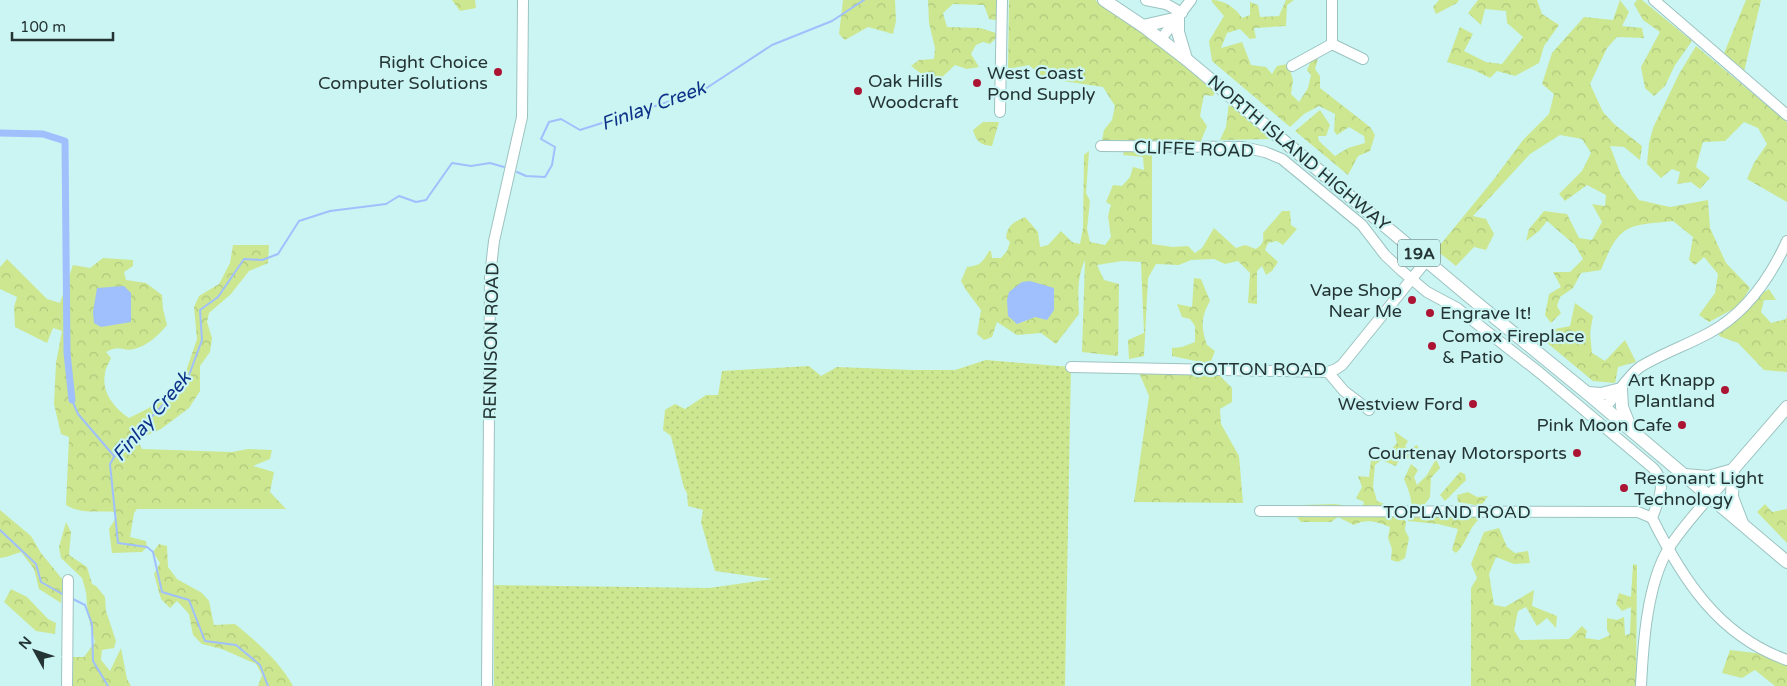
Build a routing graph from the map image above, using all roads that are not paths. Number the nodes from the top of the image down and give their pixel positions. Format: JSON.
{"nodes":[{"id":1,"x":523,"y":0,"type":"edge"},
{"id":2,"x":1002,"y":0,"type":"edge"},
{"id":3,"x":1104,"y":0,"type":"edge"},
{"id":4,"x":1146,"y":0,"type":"edge"},
{"id":5,"x":1191,"y":0,"type":"edge"},
{"id":6,"x":1332,"y":0,"type":"edge"},
{"id":7,"x":1654,"y":0,"type":"edge"},
{"id":8,"x":1180,"y":15,"type":"junction"},
{"id":9,"x":1143,"y":26,"type":"junction"},
{"id":10,"x":1161,"y":40,"type":"junction"},
{"id":11,"x":1332,"y":44,"type":"junction"},
{"id":12,"x":1186,"y":59,"type":"junction"},
{"id":13,"x":1363,"y":59,"type":"dead end"},
{"id":14,"x":1292,"y":66,"type":"dead end"},
{"id":15,"x":1000,"y":112,"type":"dead end"},
{"id":16,"x":1787,"y":114,"type":"edge"},
{"id":17,"x":1101,"y":146,"type":"dead end"},
{"id":18,"x":1787,"y":241,"type":"edge"},
{"id":19,"x":1427,"y":260,"type":"junction"},
{"id":20,"x":1411,"y":279,"type":"junction"},
{"id":21,"x":1071,"y":367,"type":"dead end"},
{"id":22,"x":1328,"y":372,"type":"junction"},
{"id":23,"x":1621,"y":388,"type":"junction"},
{"id":24,"x":1588,"y":393,"type":"junction"},
{"id":25,"x":1605,"y":408,"type":"junction"},
{"id":26,"x":1787,"y":408,"type":"edge"},
{"id":27,"x":1369,"y":410,"type":"dead end"},
{"id":28,"x":1631,"y":429,"type":"junction"},
{"id":29,"x":1733,"y":470,"type":"junction"},
{"id":30,"x":1685,"y":475,"type":"junction"},
{"id":31,"x":1710,"y":496,"type":"junction"},
{"id":32,"x":1260,"y":512,"type":"dead end"},
{"id":33,"x":1652,"y":518,"type":"junction"},
{"id":34,"x":1742,"y":524,"type":"junction"},
{"id":35,"x":1668,"y":549,"type":"junction"},
{"id":36,"x":1787,"y":562,"type":"edge"},
{"id":37,"x":68,"y":580,"type":"dead end"},
{"id":38,"x":1787,"y":660,"type":"edge"},
{"id":39,"x":67,"y":686,"type":"edge"},
{"id":40,"x":487,"y":686,"type":"edge"},
{"id":41,"x":1641,"y":686,"type":"edge"}],
"edges":[{"from":1,"to":40,"type":"street","name":"RENNISON ROAD"},
{"from":2,"to":15,"type":"street"},
{"from":3,"to":9,"type":"main road","name":"NORTH ISLAND HIGHWAY","number":"19A"},
{"from":4,"to":8,"type":"street"},
{"from":5,"to":8,"type":"street"},
{"from":6,"to":11,"type":"street"},
{"from":7,"to":16,"type":"street"},
{"from":8,"to":9,"type":"main road"},
{"from":8,"to":10,"type":"street"},
{"from":8,"to":12,"type":"main road"},
{"from":9,"to":10,"type":"main road","name":"NORTH ISLAND HIGHWAY","number":"19A"},
{"from":10,"to":12,"type":"main road","name":"NORTH ISLAND HIGHWAY","number":"19A"},
{"from":11,"to":13,"type":"street"},
{"from":11,"to":14,"type":"street"},
{"from":12,"to":19,"type":"main road","name":"NORTH ISLAND HIGHWAY","number":"19A"},
{"from":17,"to":20,"type":"street","name":"CLIFFE ROAD"},
{"from":18,"to":23,"type":"street"},
{"from":19,"to":20,"type":"street","name":"COTTON ROAD"},
{"from":19,"to":24,"type":"main road","name":"NORTH ISLAND HIGHWAY","number":"19A"},
{"from":20,"to":22,"type":"street","name":"COTTON ROAD"},
{"from":20,"to":33,"type":"street","name":"CLIFFE ROAD"},
{"from":21,"to":22,"type":"street","name":"COTTON ROAD"},
{"from":22,"to":27,"type":"street"},
{"from":23,"to":24,"type":"main road"},
{"from":23,"to":25,"type":"street"},
{"from":23,"to":28,"type":"main road"},
{"from":24,"to":25,"type":"main road","name":"NORTH ISLAND HIGHWAY","number":"19A"},
{"from":25,"to":28,"type":"main road","name":"NORTH ISLAND HIGHWAY","number":"19A"},
{"from":26,"to":29,"type":"main road"},
{"from":28,"to":30,"type":"main road","name":"NORTH ISLAND HIGHWAY","number":"19A"},
{"from":29,"to":30,"type":"main road"},
{"from":29,"to":31,"type":"main road"},
{"from":29,"to":34,"type":"main road"},
{"from":30,"to":31,"type":"main road","name":"NORTH ISLAND HIGHWAY","number":"19A"},
{"from":31,"to":34,"type":"main road","name":"NORTH ISLAND HIGHWAY","number":"19A"},
{"from":31,"to":35,"type":"street"},
{"from":32,"to":33,"type":"street","name":"TOPLAND ROAD"},
{"from":33,"to":35,"type":"street"},
{"from":34,"to":36,"type":"main road","name":"NORTH ISLAND HIGHWAY","number":"19A"},
{"from":35,"to":38,"type":"street"},
{"from":35,"to":41,"type":"street"},
{"from":37,"to":39,"type":"street"}]}
